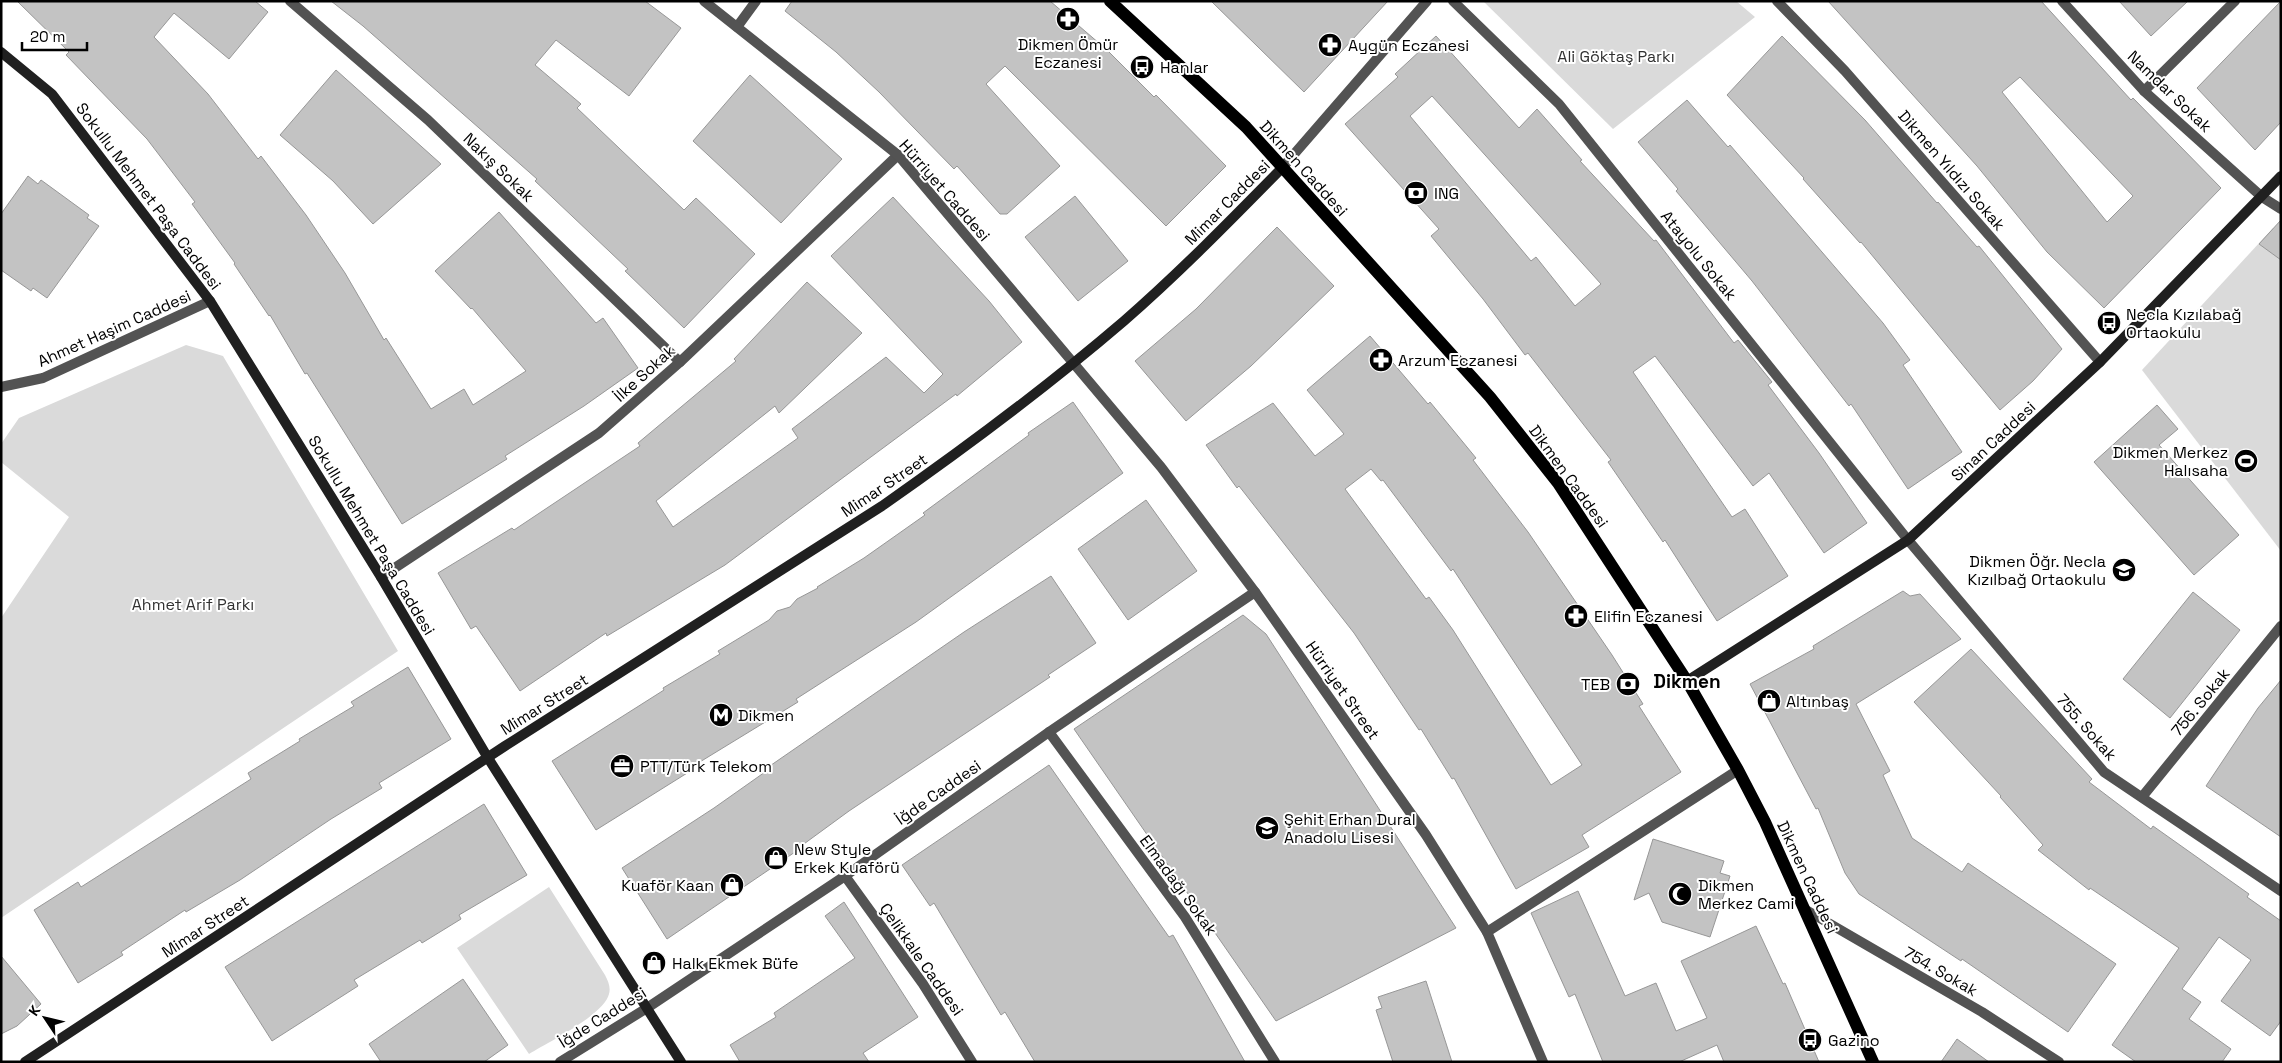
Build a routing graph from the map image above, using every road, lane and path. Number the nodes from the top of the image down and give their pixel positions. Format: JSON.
{"nodes":[{"id":1,"x":290,"y":1,"type":"edge"},
{"id":2,"x":704,"y":1,"type":"edge"},
{"id":3,"x":756,"y":1,"type":"edge"},
{"id":4,"x":1110,"y":1,"type":"edge"},
{"id":5,"x":1427,"y":1,"type":"edge"},
{"id":6,"x":1453,"y":1,"type":"edge"},
{"id":7,"x":1777,"y":1,"type":"edge"},
{"id":8,"x":2062,"y":1,"type":"edge"},
{"id":9,"x":2236,"y":1,"type":"edge"},
{"id":10,"x":737,"y":27,"type":"junction"},
{"id":11,"x":1,"y":52,"type":"edge"},
{"id":12,"x":2144,"y":91,"type":"junction"},
{"id":13,"x":898,"y":155,"type":"junction"},
{"id":14,"x":1282,"y":168,"type":"junction"},
{"id":15,"x":2281,"y":176,"type":"edge"},
{"id":16,"x":2262,"y":197,"type":"junction"},
{"id":17,"x":2281,"y":209,"type":"edge"},
{"id":18,"x":210,"y":301,"type":"junction"},
{"id":19,"x":680,"y":362,"type":"junction"},
{"id":20,"x":2100,"y":362,"type":"junction"},
{"id":21,"x":1073,"y":364,"type":"junction"},
{"id":22,"x":1,"y":387,"type":"edge"},
{"id":23,"x":1908,"y":540,"type":"junction"},
{"id":24,"x":381,"y":577,"type":"junction"},
{"id":25,"x":1255,"y":592,"type":"junction"},
{"id":26,"x":2281,"y":626,"type":"edge"},
{"id":27,"x":1687,"y":681,"type":"junction"},
{"id":28,"x":1048,"y":732,"type":"junction"},
{"id":29,"x":488,"y":758,"type":"junction"},
{"id":30,"x":1738,"y":770,"type":"junction"},
{"id":31,"x":2142,"y":797,"type":"junction"},
{"id":32,"x":845,"y":876,"type":"junction"},
{"id":33,"x":2281,"y":891,"type":"edge"},
{"id":34,"x":1806,"y":910,"type":"junction"},
{"id":35,"x":1487,"y":932,"type":"junction"},
{"id":36,"x":647,"y":1008,"type":"junction"},
{"id":37,"x":25,"y":1062,"type":"edge"},
{"id":38,"x":560,"y":1062,"type":"edge"},
{"id":39,"x":681,"y":1062,"type":"edge"},
{"id":40,"x":972,"y":1062,"type":"edge"},
{"id":41,"x":1275,"y":1062,"type":"edge"},
{"id":42,"x":1543,"y":1062,"type":"edge"},
{"id":43,"x":1873,"y":1062,"type":"edge"},
{"id":44,"x":2059,"y":1062,"type":"edge"}],
"edges":[{"from":1,"to":19,"type":"street","name":"Nakış Sokak"},
{"from":2,"to":10,"type":"street","name":"Hürriyet Caddesi"},
{"from":3,"to":10,"type":"street"},
{"from":4,"to":14,"type":"main road","name":"Dikmen Caddesi"},
{"from":5,"to":14,"type":"street","name":"Mimar Caddesi"},
{"from":6,"to":23,"type":"street","name":"Atayolu Sokak"},
{"from":7,"to":20,"type":"street","name":"Dikmen Yıldızı Sokak"},
{"from":8,"to":12,"type":"street","name":"Namdar Sokak"},
{"from":9,"to":12,"type":"street"},
{"from":10,"to":13,"type":"street","name":"Hürriyet Caddesi"},
{"from":11,"to":18,"type":"main road","name":"Sokullu Mehmet Paşa Caddesi"},
{"from":12,"to":16,"type":"street","name":"Namdar Sokak"},
{"from":13,"to":19,"type":"street","name":"İlke Sokak"},
{"from":13,"to":21,"type":"street","name":"Hürriyet Caddesi"},
{"from":14,"to":21,"type":"main road","name":"Mimar Caddesi"},
{"from":14,"to":27,"type":"main road","name":"Dikmen Caddesi"},
{"from":15,"to":16,"type":"main road","name":"Sinan Caddesi"},
{"from":16,"to":17,"type":"street","name":"Namdar Sokak"},
{"from":16,"to":20,"type":"main road","name":"Sinan Caddesi"},
{"from":18,"to":22,"type":"street","name":"Ahmet Haşim Caddesi"},
{"from":18,"to":24,"type":"main road","name":"Sokullu Mehmet Paşa Caddesi"},
{"from":19,"to":24,"type":"street","name":"İlke Sokak"},
{"from":20,"to":23,"type":"main road","name":"Sinan Caddesi"},
{"from":21,"to":25,"type":"street","name":"Hürriyet Street"},
{"from":21,"to":29,"type":"main road","name":"Mimar Street"},
{"from":23,"to":27,"type":"main road","name":"Sinan Caddesi"},
{"from":23,"to":31,"type":"street","name":"755. Sokak"},
{"from":24,"to":29,"type":"main road","name":"Sokullu Mehmet Paşa Caddesi"},
{"from":25,"to":28,"type":"street","name":"İğde Caddesi"},
{"from":25,"to":35,"type":"street","name":"Hürriyet Street"},
{"from":26,"to":31,"type":"street","name":"756. Sokak"},
{"from":27,"to":30,"type":"main road","name":"Dikmen Caddesi"},
{"from":28,"to":32,"type":"street","name":"İğde Caddesi"},
{"from":28,"to":41,"type":"street","name":"Elmadağı Sokak"},
{"from":29,"to":36,"type":"main road","name":"Sokullu Mehmet Paşa Caddesi"},
{"from":29,"to":37,"type":"main road","name":"Mimar Street"},
{"from":30,"to":34,"type":"main road","name":"Dikmen Caddesi"},
{"from":30,"to":35,"type":"street"},
{"from":31,"to":33,"type":"street","name":"755. Sokak"},
{"from":32,"to":36,"type":"street","name":"İğde Caddesi"},
{"from":32,"to":40,"type":"street","name":"Çelikkale Caddesi"},
{"from":34,"to":43,"type":"main road","name":"Dikmen Caddesi"},
{"from":34,"to":44,"type":"street","name":"754. Sokak"},
{"from":35,"to":42,"type":"street","name":"Hürriyet Street"},
{"from":36,"to":38,"type":"street","name":"İğde Caddesi"},
{"from":36,"to":39,"type":"main road","name":"Sokullu Mehmet Paşa Caddesi"}]}
